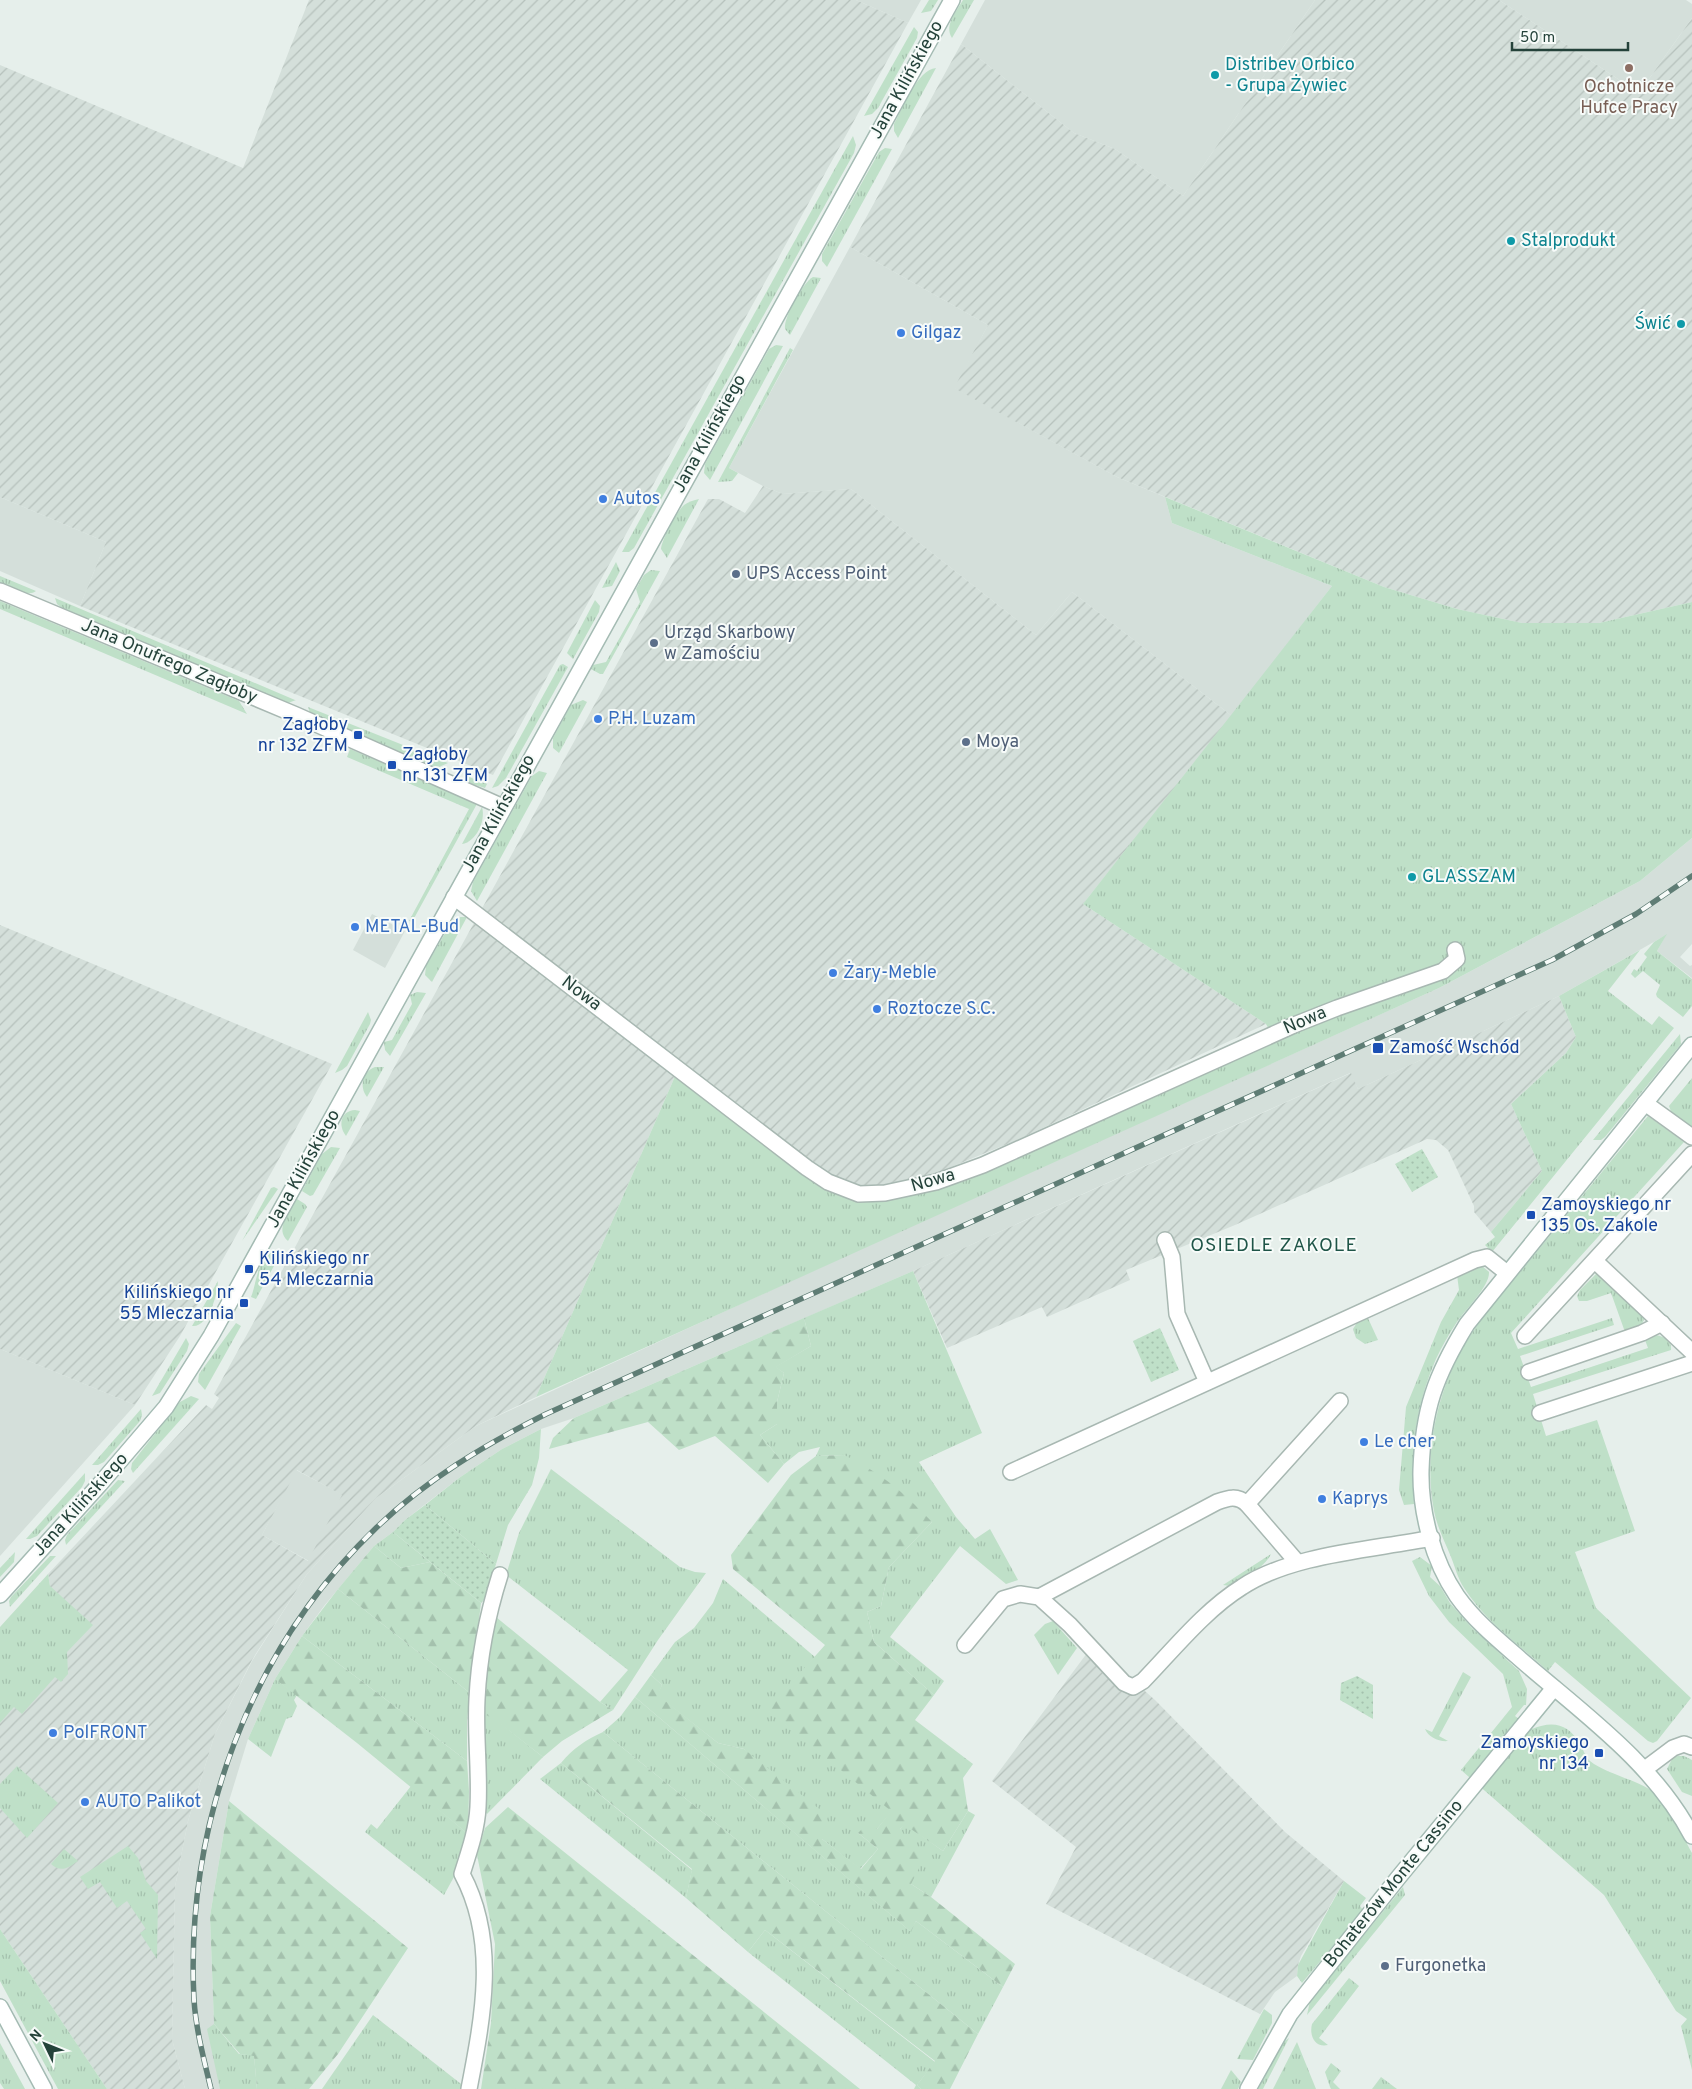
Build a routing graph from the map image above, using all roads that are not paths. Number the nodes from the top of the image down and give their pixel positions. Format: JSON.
{"nodes":[{"id":1,"x":952,"y":0,"type":"edge"},
{"id":2,"x":0,"y":591,"type":"edge"},
{"id":3,"x":503,"y":806,"type":"junction"},
{"id":4,"x":454,"y":897,"type":"junction"},
{"id":5,"x":1455,"y":950,"type":"dead end"},
{"id":6,"x":1692,"y":1045,"type":"edge"},
{"id":7,"x":1645,"y":1103,"type":"junction"},
{"id":8,"x":1692,"y":1137,"type":"edge"},
{"id":9,"x":1692,"y":1154,"type":"edge"},
{"id":10,"x":1165,"y":1240,"type":"dead end"},
{"id":11,"x":1595,"y":1261,"type":"junction"},
{"id":12,"x":1507,"y":1273,"type":"junction"},
{"id":13,"x":1662,"y":1324,"type":"junction"},
{"id":14,"x":1525,"y":1336,"type":"dead end"},
{"id":15,"x":1692,"y":1352,"type":"edge"},
{"id":16,"x":1692,"y":1363,"type":"edge"},
{"id":17,"x":1529,"y":1372,"type":"dead end"},
{"id":18,"x":1207,"y":1382,"type":"junction"},
{"id":19,"x":1340,"y":1401,"type":"dead end"},
{"id":20,"x":1540,"y":1413,"type":"dead end"},
{"id":21,"x":1010,"y":1472,"type":"dead end"},
{"id":22,"x":1247,"y":1504,"type":"junction"},
{"id":23,"x":1432,"y":1538,"type":"junction"},
{"id":24,"x":1297,"y":1562,"type":"junction"},
{"id":25,"x":500,"y":1575,"type":"dead end"},
{"id":26,"x":0,"y":1595,"type":"edge"},
{"id":27,"x":1039,"y":1597,"type":"junction"},
{"id":28,"x":965,"y":1645,"type":"dead end"},
{"id":29,"x":1554,"y":1688,"type":"junction"},
{"id":30,"x":1692,"y":1747,"type":"edge"},
{"id":31,"x":1645,"y":1770,"type":"junction"},
{"id":32,"x":1692,"y":1836,"type":"edge"},
{"id":33,"x":0,"y":2007,"type":"edge"},
{"id":34,"x":44,"y":2089,"type":"edge"},
{"id":35,"x":469,"y":2089,"type":"edge"},
{"id":36,"x":1248,"y":2089,"type":"edge"}],
"edges":[{"from":1,"to":3,"type":"street","name":"Jana Kilińskiego"},
{"from":2,"to":3,"type":"street","name":"Jana Onufrego Zagłoby"},
{"from":3,"to":4,"type":"street","name":"Jana Kilińskiego"},
{"from":4,"to":5,"type":"street","name":"Nowa"},
{"from":4,"to":26,"type":"street","name":"Jana Kilińskiego"},
{"from":6,"to":7,"type":"street"},
{"from":7,"to":8,"type":"street"},
{"from":7,"to":12,"type":"street"},
{"from":9,"to":11,"type":"street"},
{"from":10,"to":18,"type":"street"},
{"from":11,"to":13,"type":"street"},
{"from":11,"to":14,"type":"street"},
{"from":12,"to":18,"type":"street"},
{"from":12,"to":23,"type":"street"},
{"from":13,"to":15,"type":"street"},
{"from":13,"to":17,"type":"street"},
{"from":16,"to":20,"type":"street"},
{"from":18,"to":21,"type":"street"},
{"from":19,"to":22,"type":"street"},
{"from":22,"to":24,"type":"street"},
{"from":22,"to":27,"type":"street"},
{"from":23,"to":24,"type":"street"},
{"from":23,"to":29,"type":"street"},
{"from":24,"to":27,"type":"street"},
{"from":25,"to":35,"type":"street"},
{"from":27,"to":28,"type":"street"},
{"from":29,"to":31,"type":"street"},
{"from":29,"to":36,"type":"street","name":"Bohaterów Monte Cassino"},
{"from":30,"to":31,"type":"street"},
{"from":31,"to":32,"type":"street"},
{"from":33,"to":34,"type":"street"}]}
